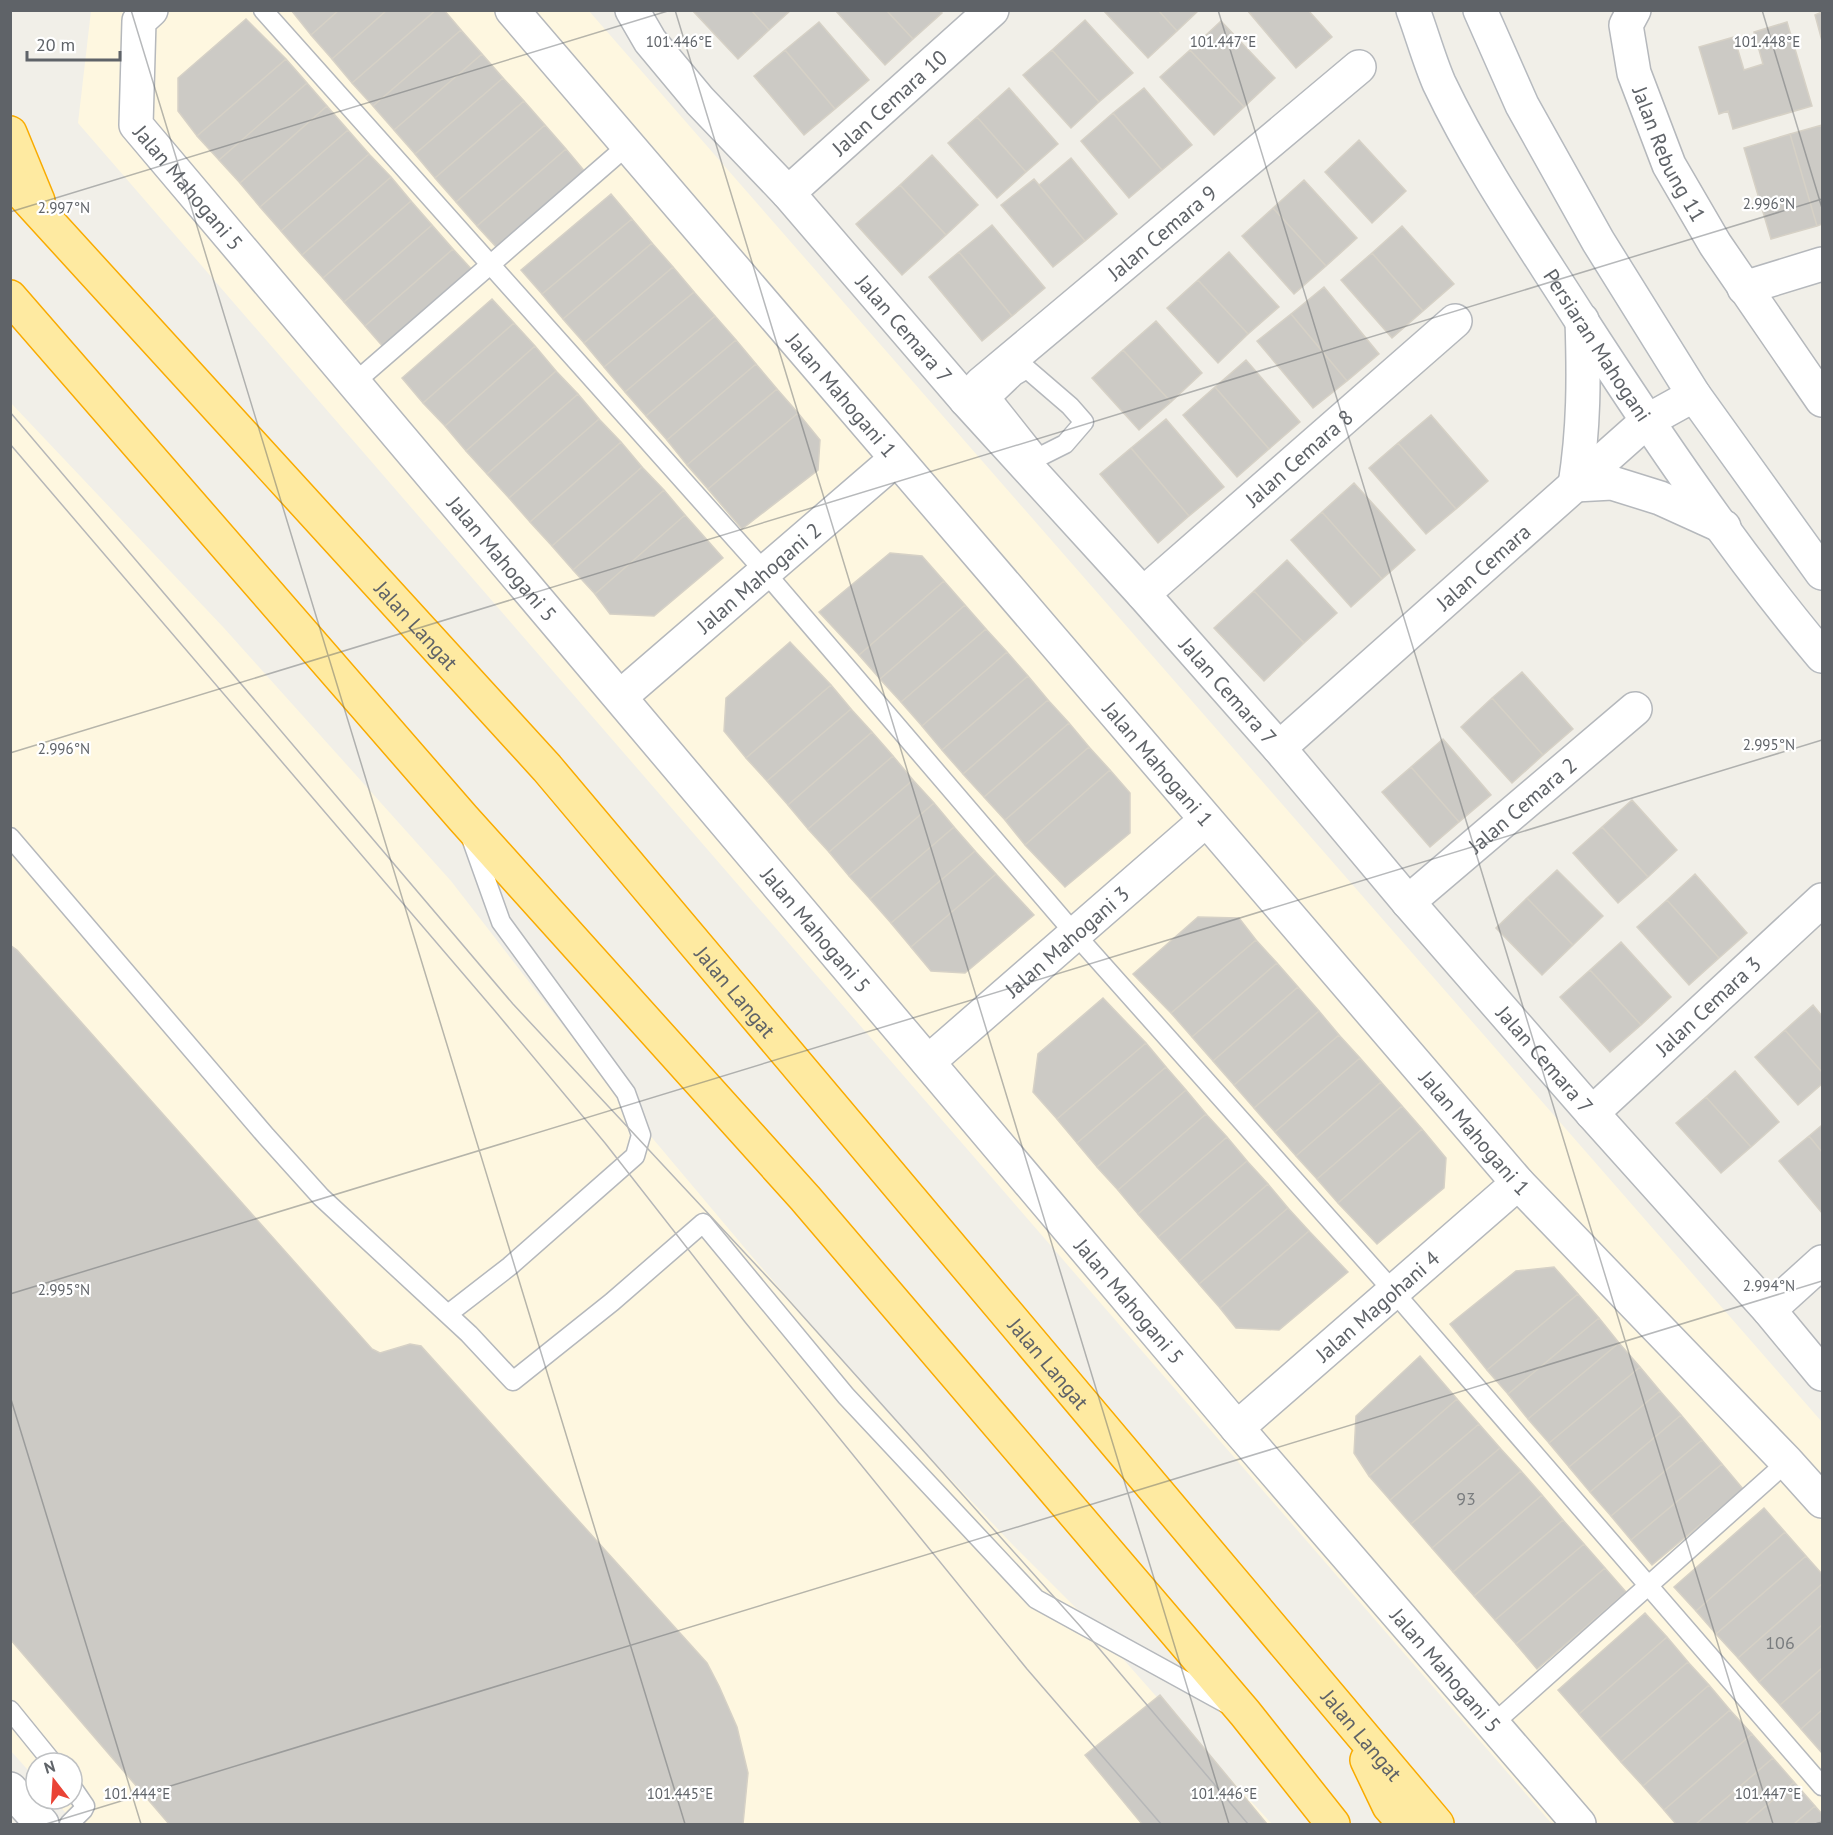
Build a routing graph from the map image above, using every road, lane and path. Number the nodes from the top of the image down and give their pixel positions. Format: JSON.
{"nodes":[{"id":1,"x":151,"y":10,"type":"edge"},
{"id":2,"x":262,"y":10,"type":"edge"},
{"id":3,"x":512,"y":10,"type":"edge"},
{"id":4,"x":632,"y":10,"type":"edge"},
{"id":5,"x":992,"y":10,"type":"edge"},
{"id":6,"x":1413,"y":10,"type":"edge"},
{"id":7,"x":1480,"y":10,"type":"edge"},
{"id":8,"x":1634,"y":10,"type":"edge"},
{"id":9,"x":1359,"y":67,"type":"dead end"},
{"id":10,"x":10,"y":133,"type":"edge"},
{"id":11,"x":628,"y":146,"type":"junction"},
{"id":12,"x":10,"y":180,"type":"edge"},
{"id":13,"x":788,"y":193,"type":"junction"},
{"id":14,"x":46,"y":221,"type":"junction"},
{"id":15,"x":1822,"y":264,"type":"edge"},
{"id":16,"x":490,"y":265,"type":"junction"},
{"id":17,"x":1744,"y":288,"type":"junction"},
{"id":18,"x":10,"y":297,"type":"edge"},
{"id":19,"x":1582,"y":320,"type":"junction"},
{"id":20,"x":1455,"y":321,"type":"dead end"},
{"id":21,"x":354,"y":383,"type":"junction"},
{"id":22,"x":980,"y":394,"type":"junction"},
{"id":23,"x":1694,"y":394,"type":"junction"},
{"id":24,"x":1822,"y":400,"type":"edge"},
{"id":25,"x":1647,"y":421,"type":"junction"},
{"id":26,"x":896,"y":459,"type":"junction"},
{"id":27,"x":1575,"y":485,"type":"junction"},
{"id":28,"x":1724,"y":527,"type":"junction"},
{"id":29,"x":765,"y":572,"type":"junction"},
{"id":30,"x":1822,"y":573,"type":"edge"},
{"id":31,"x":1143,"y":594,"type":"junction"},
{"id":32,"x":1822,"y":656,"type":"edge"},
{"id":33,"x":620,"y":697,"type":"junction"},
{"id":34,"x":1635,"y":709,"type":"dead end"},
{"id":35,"x":1279,"y":748,"type":"junction"},
{"id":36,"x":463,"y":818,"type":"junction"},
{"id":37,"x":1206,"y":820,"type":"junction"},
{"id":38,"x":10,"y":837,"type":"edge"},
{"id":39,"x":1822,"y":900,"type":"edge"},
{"id":40,"x":1408,"y":902,"type":"junction"},
{"id":41,"x":1076,"y":934,"type":"junction"},
{"id":42,"x":928,"y":1062,"type":"junction"},
{"id":43,"x":1592,"y":1113,"type":"junction"},
{"id":44,"x":1518,"y":1183,"type":"junction"},
{"id":45,"x":1822,"y":1262,"type":"edge"},
{"id":46,"x":1394,"y":1292,"type":"junction"},
{"id":47,"x":1769,"y":1310,"type":"junction"},
{"id":48,"x":448,"y":1314,"type":"junction"},
{"id":49,"x":1822,"y":1374,"type":"edge"},
{"id":50,"x":1237,"y":1428,"type":"junction"},
{"id":51,"x":1787,"y":1462,"type":"junction"},
{"id":52,"x":1822,"y":1501,"type":"edge"},
{"id":53,"x":1650,"y":1586,"type":"junction"},
{"id":54,"x":10,"y":1710,"type":"edge"},
{"id":55,"x":1245,"y":1713,"type":"junction"},
{"id":56,"x":1345,"y":1715,"type":"junction"},
{"id":57,"x":1493,"y":1724,"type":"junction"},
{"id":58,"x":43,"y":1751,"type":"edge"},
{"id":59,"x":1822,"y":1786,"type":"edge"},
{"id":60,"x":10,"y":1790,"type":"edge"},
{"id":61,"x":82,"y":1811,"type":"edge"},
{"id":62,"x":42,"y":1824,"type":"edge"},
{"id":63,"x":69,"y":1824,"type":"edge"},
{"id":64,"x":1333,"y":1824,"type":"edge"},
{"id":65,"x":1405,"y":1824,"type":"edge"},
{"id":66,"x":1437,"y":1824,"type":"edge"},
{"id":67,"x":1579,"y":1824,"type":"edge"}],
"edges":[{"from":1,"to":21,"type":"street","name":"Jalan Mahogani 5"},
{"from":2,"to":16,"type":"lane"},
{"from":3,"to":11,"type":"street","name":"Jalan Mahogani 1"},
{"from":4,"to":13,"type":"street","name":"Jalan Cemara 7"},
{"from":5,"to":13,"type":"street","name":"Jalan Cemara 10"},
{"from":6,"to":19,"type":"street","name":"Persiaran Mahogani"},
{"from":7,"to":23,"type":"street"},
{"from":8,"to":17,"type":"street","name":"Jalan Rebung 11"},
{"from":9,"to":22,"type":"street","name":"Jalan Cemara 9"},
{"from":10,"to":14,"type":"highway"},
{"from":11,"to":16,"type":"lane"},
{"from":11,"to":26,"type":"street","name":"Jalan Mahogani 1"},
{"from":12,"to":14,"type":"highway","name":"Jalan Langat"},
{"from":13,"to":22,"type":"street","name":"Jalan Cemara 7"},
{"from":14,"to":56,"type":"highway","name":"Jalan Langat"},
{"from":15,"to":17,"type":"street"},
{"from":16,"to":21,"type":"lane"},
{"from":16,"to":29,"type":"lane"},
{"from":17,"to":24,"type":"street","name":"Jalan Rebung 11"},
{"from":18,"to":36,"type":"highway"},
{"from":19,"to":25,"type":"street","name":"Persiaran Mahogani"},
{"from":19,"to":27,"type":"street"},
{"from":20,"to":31,"type":"street","name":"Jalan Cemara 8"},
{"from":21,"to":33,"type":"street","name":"Jalan Mahogani 5"},
{"from":22,"to":22,"type":"lane"},
{"from":22,"to":31,"type":"street","name":"Jalan Cemara 7"},
{"from":23,"to":25,"type":"street","name":"Jalan Cemara"},
{"from":23,"to":30,"type":"street"},
{"from":25,"to":27,"type":"street","name":"Jalan Cemara"},
{"from":25,"to":28,"type":"street","name":"Persiaran Mahogani"},
{"from":26,"to":29,"type":"street","name":"Jalan Mahogani 2"},
{"from":26,"to":37,"type":"street","name":"Jalan Mahogani 1"},
{"from":27,"to":28,"type":"street"},
{"from":27,"to":35,"type":"street","name":"Jalan Cemara"},
{"from":28,"to":32,"type":"street","name":"Persiaran Mahogani"},
{"from":29,"to":33,"type":"street","name":"Jalan Mahogani 2"},
{"from":29,"to":41,"type":"lane"},
{"from":31,"to":35,"type":"street","name":"Jalan Cemara 7"},
{"from":33,"to":42,"type":"street","name":"Jalan Mahogani 5"},
{"from":34,"to":40,"type":"street","name":"Jalan Cemara 2"},
{"from":35,"to":40,"type":"street","name":"Jalan Cemara 7"},
{"from":36,"to":48,"type":"lane"},
{"from":36,"to":55,"type":"highway"},
{"from":37,"to":41,"type":"street","name":"Jalan Mahogani 3"},
{"from":37,"to":44,"type":"street","name":"Jalan Mahogani 1"},
{"from":38,"to":48,"type":"lane"},
{"from":39,"to":43,"type":"street","name":"Jalan Cemara 3"},
{"from":40,"to":43,"type":"street","name":"Jalan Cemara 7"},
{"from":41,"to":42,"type":"street","name":"Jalan Mahogani 3"},
{"from":41,"to":46,"type":"lane"},
{"from":42,"to":50,"type":"street","name":"Jalan Mahogani 5"},
{"from":43,"to":47,"type":"street","name":"Jalan Cemara 7"},
{"from":44,"to":46,"type":"street","name":"Jalan Magohani 4"},
{"from":44,"to":51,"type":"street","name":"Jalan Mahogani 1"},
{"from":45,"to":47,"type":"street"},
{"from":46,"to":50,"type":"street","name":"Jalan Magohani 4"},
{"from":46,"to":53,"type":"lane"},
{"from":47,"to":49,"type":"street","name":"Jalan Cemara 7"},
{"from":48,"to":55,"type":"lane"},
{"from":50,"to":57,"type":"street","name":"Jalan Mahogani 5"},
{"from":51,"to":52,"type":"street","name":"Jalan Mahogani 1"},
{"from":51,"to":53,"type":"lane"},
{"from":53,"to":57,"type":"lane"},
{"from":53,"to":59,"type":"lane"},
{"from":54,"to":58,"type":"lane"},
{"from":55,"to":64,"type":"highway"},
{"from":56,"to":65,"type":"highway"},
{"from":56,"to":66,"type":"highway","name":"Jalan Langat"},
{"from":57,"to":67,"type":"street","name":"Jalan Mahogani 5"},
{"from":60,"to":62,"type":"street"},
{"from":61,"to":63,"type":"lane"}]}
